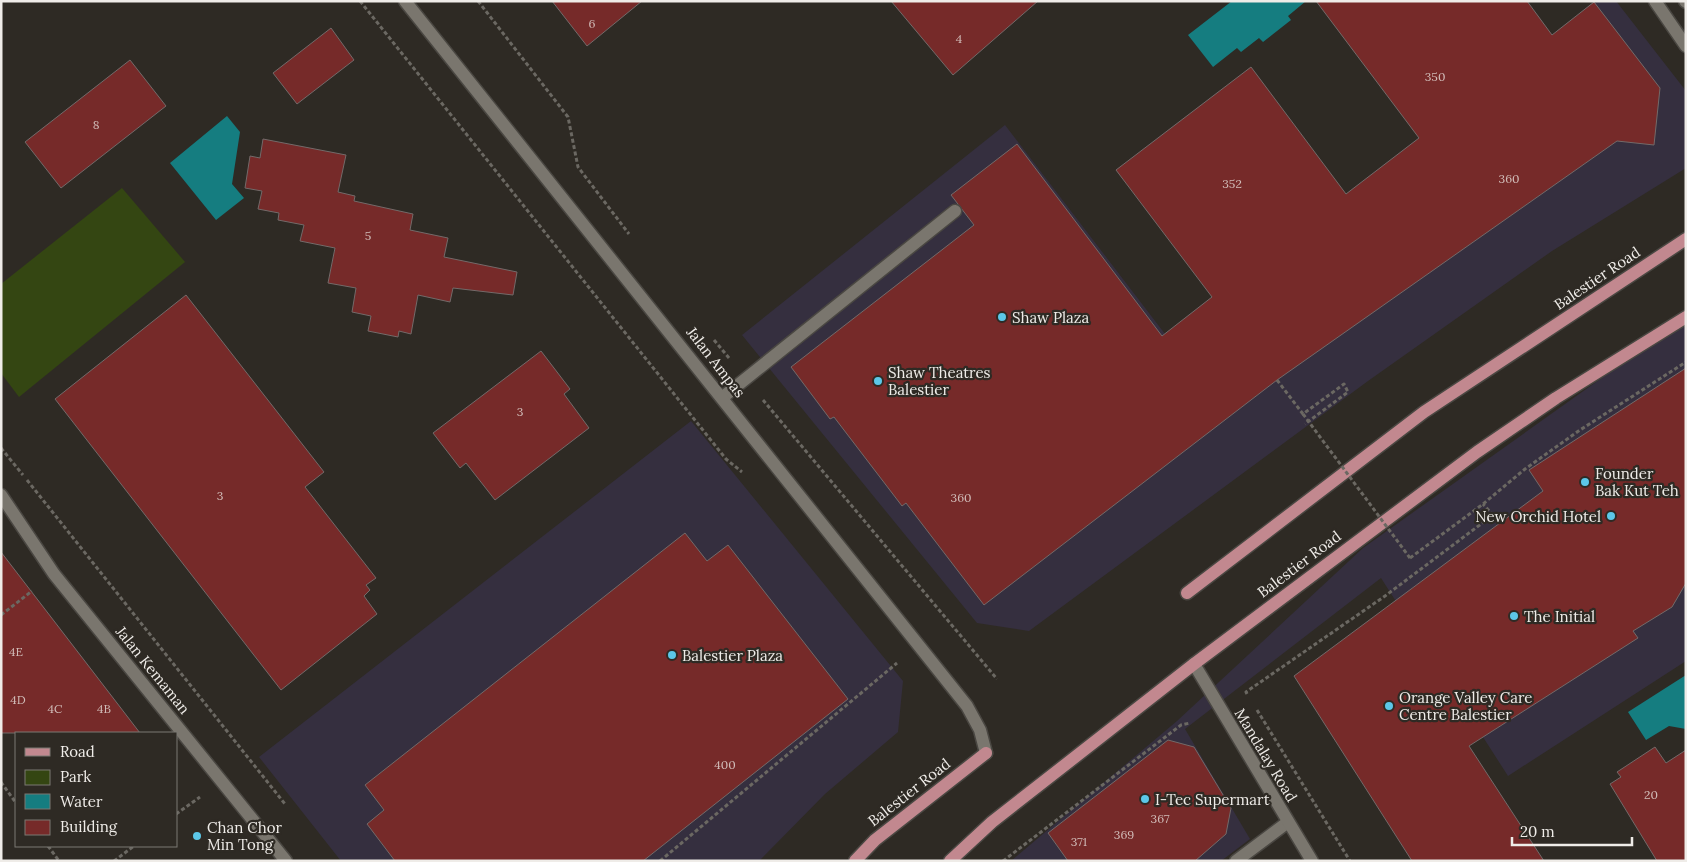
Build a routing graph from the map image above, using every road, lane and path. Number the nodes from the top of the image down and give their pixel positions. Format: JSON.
{"nodes":[{"id":1,"x":360,"y":1,"type":"edge"},
{"id":2,"x":405,"y":1,"type":"edge"},
{"id":3,"x":478,"y":1,"type":"edge"},
{"id":4,"x":1655,"y":1,"type":"edge"},
{"id":5,"x":1686,"y":46,"type":"edge"},
{"id":6,"x":955,"y":211,"type":"dead end"},
{"id":7,"x":632,"y":238,"type":"dead end"},
{"id":8,"x":1686,"y":240,"type":"edge"},
{"id":9,"x":1686,"y":317,"type":"edge"},
{"id":10,"x":710,"y":336,"type":"dead end"},
{"id":11,"x":1686,"y":362,"type":"edge"},
{"id":12,"x":746,"y":379,"type":"junction"},
{"id":13,"x":1277,"y":380,"type":"dead end"},
{"id":14,"x":723,"y":397,"type":"junction"},
{"id":15,"x":1303,"y":414,"type":"junction"},
{"id":16,"x":1305,"y":424,"type":"dead end"},
{"id":17,"x":1,"y":448,"type":"edge"},
{"id":18,"x":749,"y":477,"type":"dead end"},
{"id":19,"x":1,"y":495,"type":"edge"},
{"id":20,"x":1483,"y":504,"type":"junction"},
{"id":21,"x":54,"y":574,"type":"junction"},
{"id":22,"x":1188,"y":593,"type":"dead end"},
{"id":23,"x":1,"y":615,"type":"edge"},
{"id":24,"x":893,"y":654,"type":"dead end"},
{"id":25,"x":1194,"y":664,"type":"junction"},
{"id":26,"x":997,"y":679,"type":"dead end"},
{"id":27,"x":1251,"y":700,"type":"dead end"},
{"id":28,"x":1256,"y":708,"type":"dead end"},
{"id":29,"x":1190,"y":723,"type":"dead end"},
{"id":30,"x":986,"y":752,"type":"joint"},
{"id":31,"x":1,"y":782,"type":"edge"},
{"id":32,"x":15,"y":801,"type":"edge"},
{"id":33,"x":284,"y":804,"type":"dead end"},
{"id":34,"x":1288,"y":822,"type":"junction"},
{"id":35,"x":49,"y":847,"type":"edge"},
{"id":36,"x":133,"y":847,"type":"edge"},
{"id":37,"x":59,"y":861,"type":"edge"},
{"id":38,"x":114,"y":861,"type":"edge"},
{"id":39,"x":286,"y":861,"type":"edge"},
{"id":40,"x":660,"y":861,"type":"edge"},
{"id":41,"x":855,"y":861,"type":"edge"},
{"id":42,"x":950,"y":861,"type":"edge"},
{"id":43,"x":1003,"y":861,"type":"edge"},
{"id":44,"x":1236,"y":861,"type":"edge"},
{"id":45,"x":1312,"y":861,"type":"edge"},
{"id":46,"x":1350,"y":861,"type":"edge"}],
"edges":[{"from":1,"to":18,"type":"path"},
{"from":2,"to":14,"type":"street","name":"Jalan Ampas"},
{"from":3,"to":7,"type":"path"},
{"from":4,"to":5,"type":"street"},
{"from":6,"to":12,"type":"street"},
{"from":8,"to":22,"type":"main road","name":"Balestier Road"},
{"from":9,"to":25,"type":"main road","name":"Balestier Road"},
{"from":10,"to":12,"type":"path"},
{"from":11,"to":20,"type":"path"},
{"from":12,"to":14,"type":"street"},
{"from":12,"to":26,"type":"path"},
{"from":13,"to":15,"type":"path"},
{"from":14,"to":30,"type":"street","name":"Jalan Ampas"},
{"from":15,"to":16,"type":"path"},
{"from":15,"to":20,"type":"path","bridge":true},
{"from":17,"to":33,"type":"path"},
{"from":19,"to":21,"type":"street","name":"Jalan Kemaman"},
{"from":20,"to":27,"type":"path"},
{"from":21,"to":23,"type":"path"},
{"from":21,"to":39,"type":"street","name":"Jalan Kemaman"},
{"from":24,"to":40,"type":"path"},
{"from":25,"to":34,"type":"street","name":"Mandalay Road"},
{"from":25,"to":42,"type":"main road","name":"Balestier Road"},
{"from":28,"to":46,"type":"path"},
{"from":29,"to":43,"type":"path"},
{"from":30,"to":41,"type":"main road","name":"Balestier Road"},
{"from":31,"to":32,"type":"path"},
{"from":34,"to":44,"type":"street"},
{"from":34,"to":45,"type":"street","name":"Mandalay Road"},
{"from":35,"to":37,"type":"path"},
{"from":36,"to":38,"type":"path"}]}
